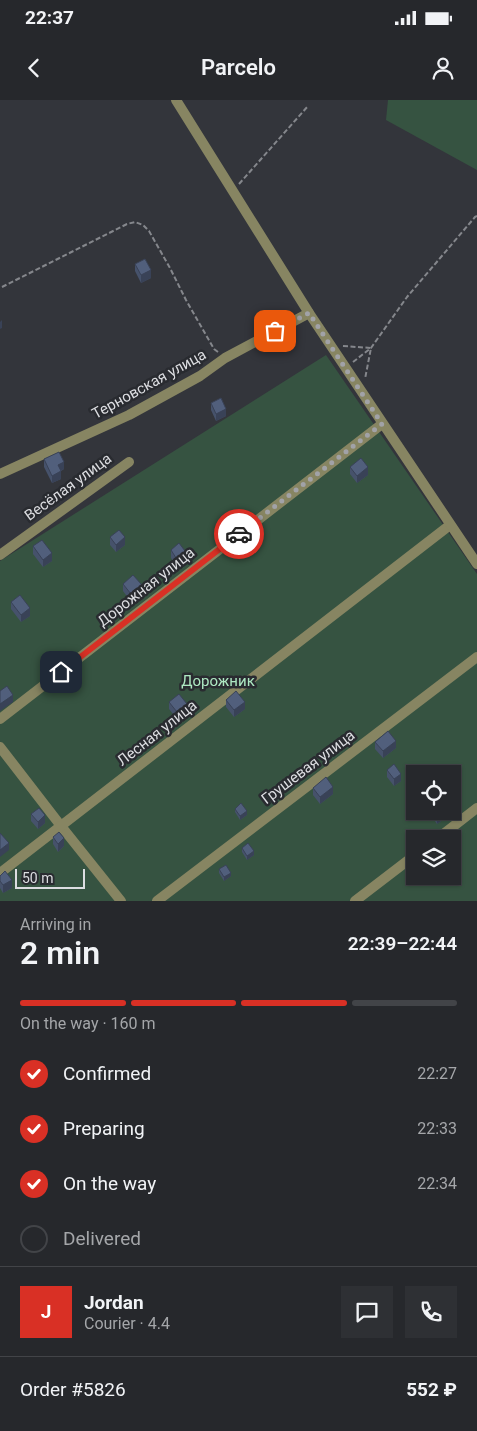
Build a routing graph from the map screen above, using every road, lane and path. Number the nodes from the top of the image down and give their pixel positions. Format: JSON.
{"nodes":[{"id":1,"x":176,"y":100,"type":"edge"},
{"id":2,"x":308,"y":106,"type":"dead end"},
{"id":3,"x":232,"y":191,"type":"junction"},
{"id":4,"x":477,"y":216,"type":"edge"},
{"id":5,"x":2,"y":287,"type":"dead end"},
{"id":6,"x":309,"y":313,"type":"junction"},
{"id":7,"x":330,"y":344,"type":"junction"},
{"id":8,"x":371,"y":348,"type":"junction"},
{"id":9,"x":225,"y":358,"type":"junction"},
{"id":10,"x":346,"y":368,"type":"junction"},
{"id":11,"x":362,"y":392,"type":"junction"},
{"id":12,"x":382,"y":424,"type":"junction"},
{"id":13,"x":129,"y":462,"type":"dead end"},
{"id":14,"x":0,"y":474,"type":"edge"},
{"id":15,"x":450,"y":525,"type":"junction"},
{"id":16,"x":0,"y":555,"type":"edge"},
{"id":17,"x":477,"y":564,"type":"edge"},
{"id":18,"x":477,"y":657,"type":"edge"},
{"id":19,"x":0,"y":719,"type":"edge"},
{"id":20,"x":0,"y":747,"type":"edge"},
{"id":21,"x":477,"y":808,"type":"edge"},
{"id":22,"x":61,"y":826,"type":"junction"},
{"id":23,"x":449,"y":830,"type":"edge"},
{"id":24,"x":406,"y":863,"type":"edge"},
{"id":25,"x":0,"y":873,"type":"edge"},
{"id":26,"x":121,"y":901,"type":"edge"},
{"id":27,"x":157,"y":901,"type":"edge"},
{"id":28,"x":355,"y":901,"type":"edge"}],
"edges":[{"from":1,"to":3,"type":"street"},
{"from":2,"to":3,"type":"path"},
{"from":3,"to":6,"type":"street"},
{"from":4,"to":8,"type":"path"},
{"from":5,"to":9,"type":"path"},
{"from":6,"to":7,"type":"street"},
{"from":6,"to":9,"type":"street","name":"Терновская улица"},
{"from":7,"to":8,"type":"path"},
{"from":7,"to":10,"type":"street"},
{"from":8,"to":10,"type":"path"},
{"from":8,"to":11,"type":"path"},
{"from":9,"to":14,"type":"street","name":"Терновская улица"},
{"from":10,"to":11,"type":"street"},
{"from":11,"to":12,"type":"street"},
{"from":12,"to":15,"type":"street"},
{"from":12,"to":19,"type":"street","name":"Дорожная улица"},
{"from":13,"to":16,"type":"street","name":"Весёлая улица"},
{"from":15,"to":17,"type":"street"},
{"from":15,"to":22,"type":"street","name":"Лесная улица"},
{"from":18,"to":27,"type":"street","name":"Грушевая улица"},
{"from":20,"to":22,"type":"street"},
{"from":21,"to":23,"type":"street"},
{"from":22,"to":25,"type":"street","name":"Лесная улица"},
{"from":22,"to":26,"type":"street"},
{"from":24,"to":28,"type":"street"}]}
